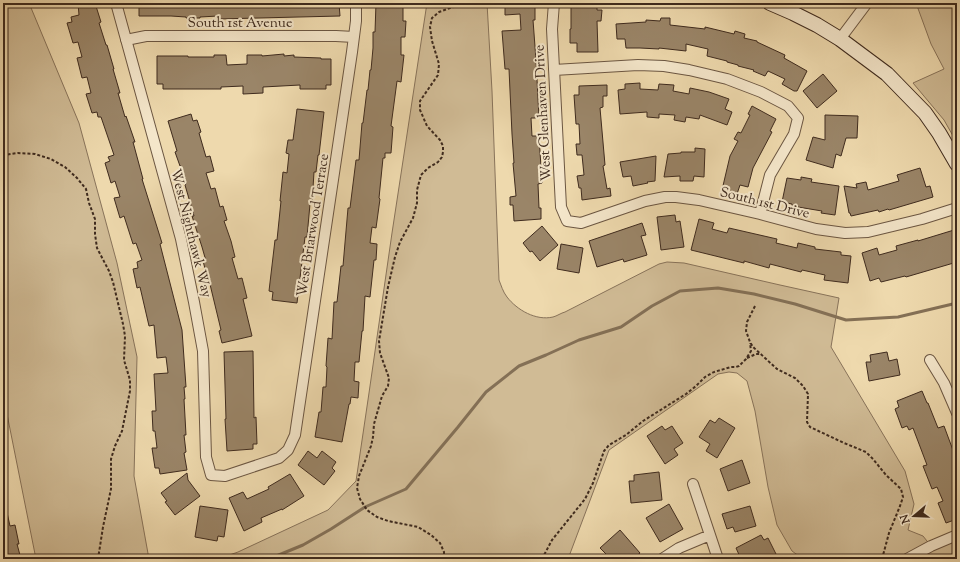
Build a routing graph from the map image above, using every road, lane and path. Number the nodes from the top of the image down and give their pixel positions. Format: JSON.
{"nodes":[{"id":1,"x":116,"y":3,"type":"edge"},
{"id":2,"x":356,"y":3,"type":"edge"},
{"id":3,"x":460,"y":3,"type":"edge"},
{"id":4,"x":554,"y":3,"type":"edge"},
{"id":5,"x":770,"y":3,"type":"edge"},
{"id":6,"x":867,"y":3,"type":"edge"},
{"id":7,"x":354,"y":37,"type":"junction"},
{"id":8,"x":840,"y":39,"type":"junction"},
{"id":9,"x":126,"y":40,"type":"junction"},
{"id":10,"x":554,"y":70,"type":"junction"},
{"id":11,"x":3,"y":156,"type":"edge"},
{"id":12,"x":957,"y":164,"type":"edge"},
{"id":13,"x":957,"y":208,"type":"edge"},
{"id":14,"x":760,"y":214,"type":"junction"},
{"id":15,"x":567,"y":221,"type":"joint"},
{"id":16,"x":755,"y":306,"type":"dead end"},
{"id":17,"x":750,"y":342,"type":"junction"},
{"id":18,"x":762,"y":354,"type":"junction"},
{"id":19,"x":746,"y":359,"type":"junction"},
{"id":20,"x":930,"y":360,"type":"dead end"},
{"id":21,"x":957,"y":413,"type":"edge"},
{"id":22,"x":211,"y":475,"type":"joint"},
{"id":23,"x":693,"y":484,"type":"dead end"},
{"id":24,"x":710,"y":535,"type":"junction"},
{"id":25,"x":957,"y":535,"type":"edge"},
{"id":26,"x":98,"y":559,"type":"edge"},
{"id":27,"x":444,"y":559,"type":"edge"},
{"id":28,"x":542,"y":559,"type":"edge"},
{"id":29,"x":662,"y":559,"type":"edge"},
{"id":30,"x":718,"y":559,"type":"edge"},
{"id":31,"x":882,"y":559,"type":"edge"},
{"id":32,"x":906,"y":559,"type":"edge"}],
"edges":[{"from":1,"to":9,"type":"street","name":"West Nighthawk Way"},
{"from":2,"to":7,"type":"street","name":"West Briarwood Terrace"},
{"from":3,"to":27,"type":"path"},
{"from":4,"to":10,"type":"street","name":"West Glenhaven Drive"},
{"from":5,"to":8,"type":"street"},
{"from":6,"to":8,"type":"street"},
{"from":7,"to":9,"type":"street","name":"South 1st Avenue"},
{"from":7,"to":22,"type":"street","name":"West Briarwood Terrace"},
{"from":8,"to":12,"type":"street"},
{"from":9,"to":22,"type":"street","name":"West Nighthawk Way"},
{"from":10,"to":14,"type":"street"},
{"from":10,"to":15,"type":"street","name":"West Glenhaven Drive"},
{"from":11,"to":26,"type":"path"},
{"from":13,"to":14,"type":"street","name":"South 1st Drive"},
{"from":14,"to":15,"type":"street","name":"South 1st Drive"},
{"from":16,"to":17,"type":"path"},
{"from":17,"to":18,"type":"path"},
{"from":17,"to":19,"type":"path"},
{"from":18,"to":19,"type":"path"},
{"from":18,"to":31,"type":"path"},
{"from":19,"to":28,"type":"path"},
{"from":20,"to":21,"type":"street"},
{"from":23,"to":24,"type":"street"},
{"from":24,"to":29,"type":"street"},
{"from":24,"to":30,"type":"street"},
{"from":25,"to":32,"type":"street"}]}
